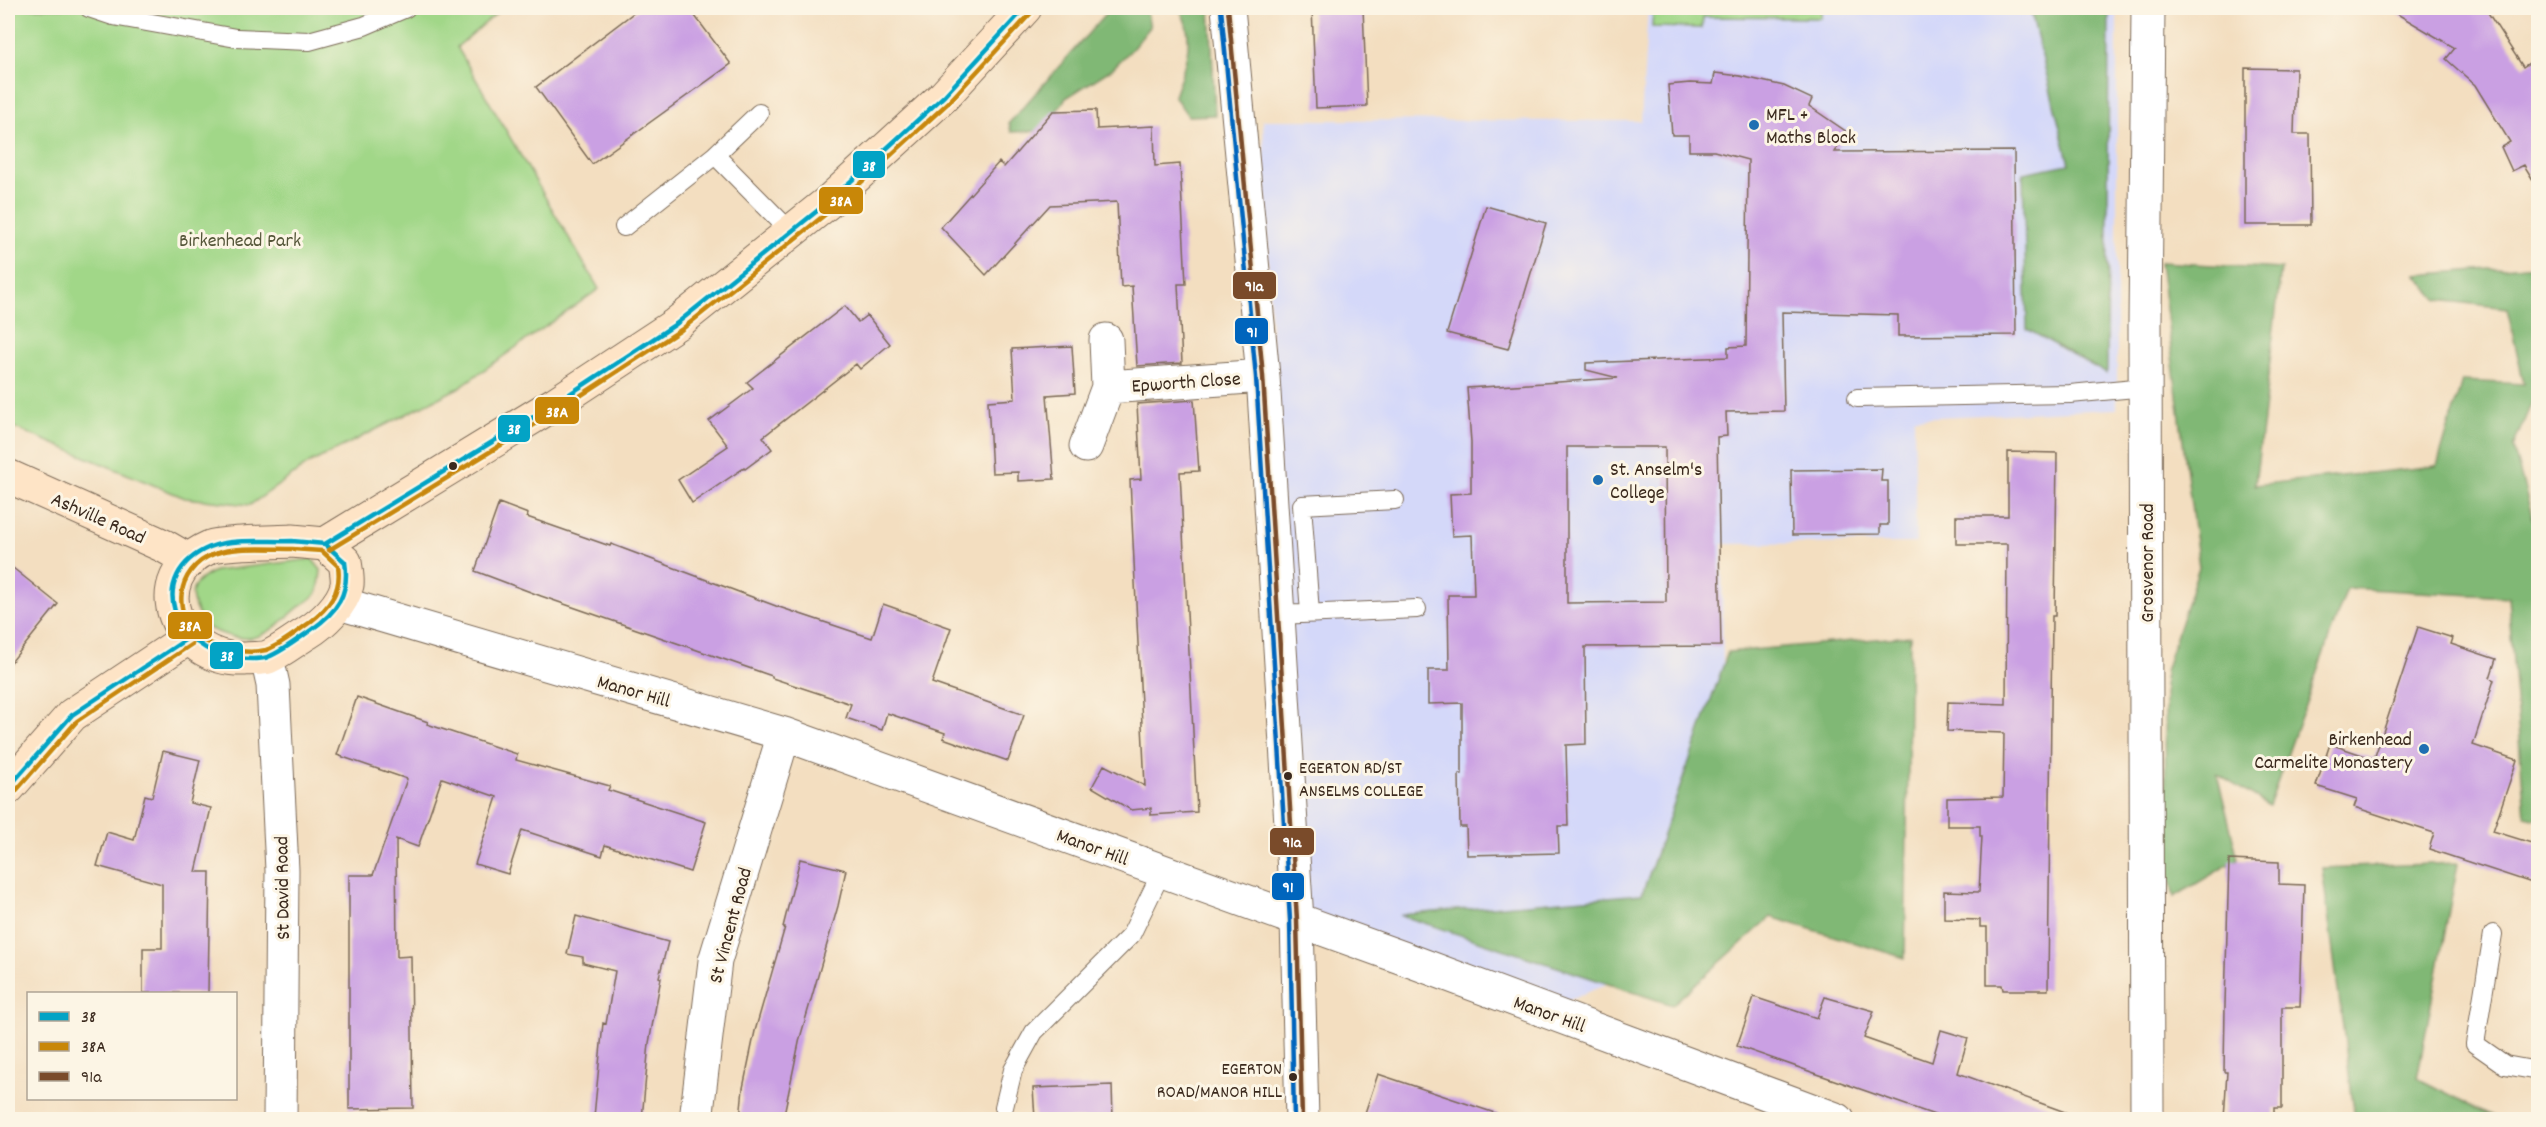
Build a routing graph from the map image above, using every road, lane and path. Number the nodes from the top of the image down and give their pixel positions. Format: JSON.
{"nodes":[{"id":1,"x":89,"y":8,"type":"edge"},
{"id":2,"x":406,"y":8,"type":"edge"},
{"id":3,"x":1025,"y":8,"type":"edge"},
{"id":4,"x":1228,"y":8,"type":"edge"},
{"id":5,"x":2148,"y":8,"type":"edge"},
{"id":6,"x":759,"y":113,"type":"dead end"},
{"id":7,"x":715,"y":155,"type":"junction"},
{"id":8,"x":624,"y":227,"type":"dead end"},
{"id":9,"x":791,"y":232,"type":"junction"},
{"id":10,"x":1106,"y":339,"type":"dead end"},
{"id":11,"x":1263,"y":376,"type":"junction"},
{"id":12,"x":1108,"y":387,"type":"junction"},
{"id":13,"x":2146,"y":387,"type":"junction"},
{"id":14,"x":1857,"y":398,"type":"dead end"},
{"id":15,"x":1086,"y":446,"type":"dead end"},
{"id":16,"x":8,"y":476,"type":"edge"},
{"id":17,"x":1395,"y":500,"type":"dead end"},
{"id":18,"x":326,"y":544,"type":"junction"},
{"id":19,"x":190,"y":561,"type":"junction"},
{"id":20,"x":339,"y":603,"type":"junction"},
{"id":21,"x":1417,"y":609,"type":"dead end"},
{"id":22,"x":1294,"y":614,"type":"junction"},
{"id":23,"x":188,"y":638,"type":"junction"},
{"id":24,"x":267,"y":658,"type":"junction"},
{"id":25,"x":784,"y":734,"type":"junction"},
{"id":26,"x":8,"y":788,"type":"edge"},
{"id":27,"x":1162,"y":871,"type":"junction"},
{"id":28,"x":1297,"y":920,"type":"junction"},
{"id":29,"x":2493,"y":934,"type":"dead end"},
{"id":30,"x":2538,"y":1071,"type":"edge"},
{"id":31,"x":1004,"y":1107,"type":"dead end"},
{"id":32,"x":280,"y":1119,"type":"edge"},
{"id":33,"x":696,"y":1119,"type":"edge"},
{"id":34,"x":1302,"y":1119,"type":"edge"},
{"id":35,"x":1838,"y":1119,"type":"edge"},
{"id":36,"x":2147,"y":1119,"type":"edge"}],
"edges":[{"from":1,"to":2,"type":"lane"},
{"from":3,"to":9,"type":"street"},
{"from":4,"to":11,"type":"street"},
{"from":5,"to":13,"type":"street","name":"Grosvenor Road"},
{"from":6,"to":7,"type":"lane"},
{"from":7,"to":8,"type":"lane"},
{"from":7,"to":9,"type":"lane"},
{"from":9,"to":18,"type":"street"},
{"from":10,"to":12,"type":"street","name":"Epworth Close"},
{"from":11,"to":12,"type":"street","name":"Epworth Close"},
{"from":11,"to":22,"type":"street"},
{"from":12,"to":15,"type":"street","name":"Epworth Close"},
{"from":13,"to":14,"type":"lane"},
{"from":13,"to":36,"type":"street","name":"Grosvenor Road"},
{"from":16,"to":19,"type":"street","name":"Ashville Road"},
{"from":17,"to":22,"type":"lane"},
{"from":18,"to":19,"type":"street"},
{"from":18,"to":20,"type":"street"},
{"from":19,"to":23,"type":"street"},
{"from":20,"to":24,"type":"street"},
{"from":20,"to":25,"type":"street","name":"Manor Hill"},
{"from":21,"to":22,"type":"lane"},
{"from":22,"to":28,"type":"street"},
{"from":23,"to":24,"type":"street"},
{"from":23,"to":26,"type":"street"},
{"from":24,"to":32,"type":"street","name":"St David Road"},
{"from":25,"to":27,"type":"street","name":"Manor Hill"},
{"from":25,"to":33,"type":"street","name":"St Vincent Road"},
{"from":27,"to":28,"type":"street","name":"Manor Hill"},
{"from":27,"to":31,"type":"lane"},
{"from":28,"to":34,"type":"street"},
{"from":28,"to":35,"type":"street","name":"Manor Hill"},
{"from":29,"to":30,"type":"lane"}]}
